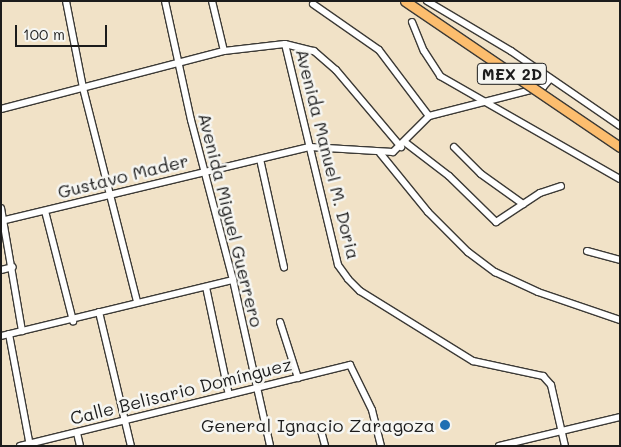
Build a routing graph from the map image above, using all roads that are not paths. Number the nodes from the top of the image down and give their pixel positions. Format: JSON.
{"nodes":[{"id":1,"x":66,"y":1,"type":"edge"},
{"id":2,"x":164,"y":1,"type":"edge"},
{"id":3,"x":212,"y":1,"type":"edge"},
{"id":4,"x":405,"y":1,"type":"edge"},
{"id":5,"x":416,"y":1,"type":"edge"},
{"id":6,"x":427,"y":1,"type":"edge"},
{"id":7,"x":313,"y":4,"type":"dead end"},
{"id":8,"x":412,"y":22,"type":"dead end"},
{"id":9,"x":285,"y":44,"type":"junction"},
{"id":10,"x":224,"y":51,"type":"junction"},
{"id":11,"x":177,"y":64,"type":"junction"},
{"id":12,"x":550,"y":79,"type":"junction"},
{"id":13,"x":83,"y":88,"type":"junction"},
{"id":14,"x":486,"y":102,"type":"junction"},
{"id":15,"x":1,"y":109,"type":"edge"},
{"id":16,"x":429,"y":116,"type":"junction"},
{"id":17,"x":620,"y":126,"type":"edge"},
{"id":18,"x":620,"y":140,"type":"edge"},
{"id":19,"x":404,"y":145,"type":"junction"},
{"id":20,"x":310,"y":147,"type":"junction"},
{"id":21,"x":454,"y":147,"type":"dead end"},
{"id":22,"x":620,"y":147,"type":"edge"},
{"id":23,"x":380,"y":153,"type":"junction"},
{"id":24,"x":260,"y":159,"type":"junction"},
{"id":25,"x":205,"y":171,"type":"junction"},
{"id":26,"x":620,"y":179,"type":"edge"},
{"id":27,"x":561,"y":186,"type":"dead end"},
{"id":28,"x":110,"y":196,"type":"junction"},
{"id":29,"x":523,"y":204,"type":"junction"},
{"id":30,"x":1,"y":208,"type":"edge"},
{"id":31,"x":45,"y":211,"type":"junction"},
{"id":32,"x":3,"y":221,"type":"edge"},
{"id":33,"x":587,"y":251,"type":"dead end"},
{"id":34,"x":620,"y":260,"type":"edge"},
{"id":35,"x":13,"y":267,"type":"junction"},
{"id":36,"x":284,"y":267,"type":"dead end"},
{"id":37,"x":1,"y":270,"type":"edge"},
{"id":38,"x":233,"y":280,"type":"junction"},
{"id":39,"x":206,"y":287,"type":"junction"},
{"id":40,"x":138,"y":302,"type":"junction"},
{"id":41,"x":99,"y":312,"type":"junction"},
{"id":42,"x":620,"y":320,"type":"edge"},
{"id":43,"x":73,"y":321,"type":"junction"},
{"id":44,"x":280,"y":322,"type":"dead end"},
{"id":45,"x":22,"y":331,"type":"junction"},
{"id":46,"x":9,"y":334,"type":"junction"},
{"id":47,"x":1,"y":336,"type":"edge"},
{"id":48,"x":298,"y":378,"type":"junction"},
{"id":49,"x":256,"y":388,"type":"junction"},
{"id":50,"x":229,"y":395,"type":"junction"},
{"id":51,"x":620,"y":417,"type":"edge"},
{"id":52,"x":126,"y":421,"type":"junction"},
{"id":53,"x":320,"y":427,"type":"dead end"},
{"id":54,"x":561,"y":429,"type":"junction"},
{"id":55,"x":77,"y":433,"type":"junction"},
{"id":56,"x":30,"y":444,"type":"edge"},
{"id":57,"x":20,"y":446,"type":"edge"},
{"id":58,"x":80,"y":446,"type":"edge"},
{"id":59,"x":131,"y":446,"type":"edge"},
{"id":60,"x":270,"y":446,"type":"edge"},
{"id":61,"x":325,"y":446,"type":"edge"},
{"id":62,"x":381,"y":446,"type":"edge"},
{"id":63,"x":499,"y":446,"type":"edge"},
{"id":64,"x":565,"y":446,"type":"edge"}],
"edges":[{"from":1,"to":13,"type":"street"},
{"from":2,"to":11,"type":"street","name":"Avenida Miguel Guerrero"},
{"from":3,"to":10,"type":"street"},
{"from":4,"to":22,"type":"highway","number":"MEX 2D","bridge":true},
{"from":5,"to":18,"type":"highway","number":"MEX 2D"},
{"from":6,"to":12,"type":"street"},
{"from":7,"to":16,"type":"street"},
{"from":8,"to":14,"type":"street"},
{"from":9,"to":10,"type":"street"},
{"from":9,"to":19,"type":"street"},
{"from":9,"to":20,"type":"street","name":"Avenida Manuel M. Doria"},
{"from":10,"to":11,"type":"street"},
{"from":11,"to":13,"type":"street"},
{"from":11,"to":25,"type":"street","name":"Avenida Miguel Guerrero"},
{"from":12,"to":14,"type":"street"},
{"from":12,"to":17,"type":"street"},
{"from":13,"to":15,"type":"street"},
{"from":13,"to":28,"type":"street"},
{"from":14,"to":16,"type":"street"},
{"from":14,"to":26,"type":"street"},
{"from":16,"to":19,"type":"street"},
{"from":19,"to":23,"type":"street"},
{"from":19,"to":29,"type":"street"},
{"from":20,"to":23,"type":"street","name":"Gustavo Mader"},
{"from":20,"to":24,"type":"street","name":"Gustavo Mader"},
{"from":20,"to":54,"type":"street","name":"Avenida Manuel M. Doria"},
{"from":21,"to":29,"type":"street"},
{"from":23,"to":42,"type":"street"},
{"from":24,"to":25,"type":"street","name":"Gustavo Mader"},
{"from":24,"to":36,"type":"street"},
{"from":25,"to":28,"type":"street","name":"Gustavo Mader"},
{"from":25,"to":38,"type":"street","name":"Avenida Miguel Guerrero"},
{"from":27,"to":29,"type":"street"},
{"from":28,"to":31,"type":"street","name":"Gustavo Mader"},
{"from":28,"to":40,"type":"street"},
{"from":30,"to":32,"type":"street"},
{"from":31,"to":32,"type":"street","name":"Gustavo Mader"},
{"from":31,"to":43,"type":"street"},
{"from":32,"to":35,"type":"street"},
{"from":33,"to":34,"type":"street"},
{"from":35,"to":37,"type":"street"},
{"from":35,"to":45,"type":"street"},
{"from":38,"to":39,"type":"street"},
{"from":38,"to":49,"type":"street","name":"Avenida Miguel Guerrero"},
{"from":39,"to":40,"type":"street"},
{"from":39,"to":50,"type":"street"},
{"from":40,"to":41,"type":"street"},
{"from":41,"to":43,"type":"street"},
{"from":41,"to":52,"type":"street"},
{"from":43,"to":45,"type":"street"},
{"from":44,"to":48,"type":"street"},
{"from":45,"to":46,"type":"street"},
{"from":46,"to":47,"type":"street"},
{"from":46,"to":56,"type":"street"},
{"from":48,"to":49,"type":"street","name":"Calle Belisario Domínguez"},
{"from":48,"to":62,"type":"street","name":"Calle Belisario Domínguez"},
{"from":49,"to":50,"type":"street","name":"Calle Belisario Domínguez"},
{"from":49,"to":60,"type":"street","name":"Avenida Miguel Guerrero"},
{"from":50,"to":52,"type":"street","name":"Calle Belisario Domínguez"},
{"from":51,"to":54,"type":"street"},
{"from":52,"to":55,"type":"street","name":"Calle Belisario Domínguez"},
{"from":52,"to":59,"type":"street"},
{"from":53,"to":61,"type":"street"},
{"from":54,"to":63,"type":"street"},
{"from":54,"to":64,"type":"street"},
{"from":55,"to":56,"type":"street","name":"Calle Belisario Domínguez"},
{"from":55,"to":58,"type":"street"},
{"from":56,"to":57,"type":"street","name":"Calle Belisario Domínguez"}]}
